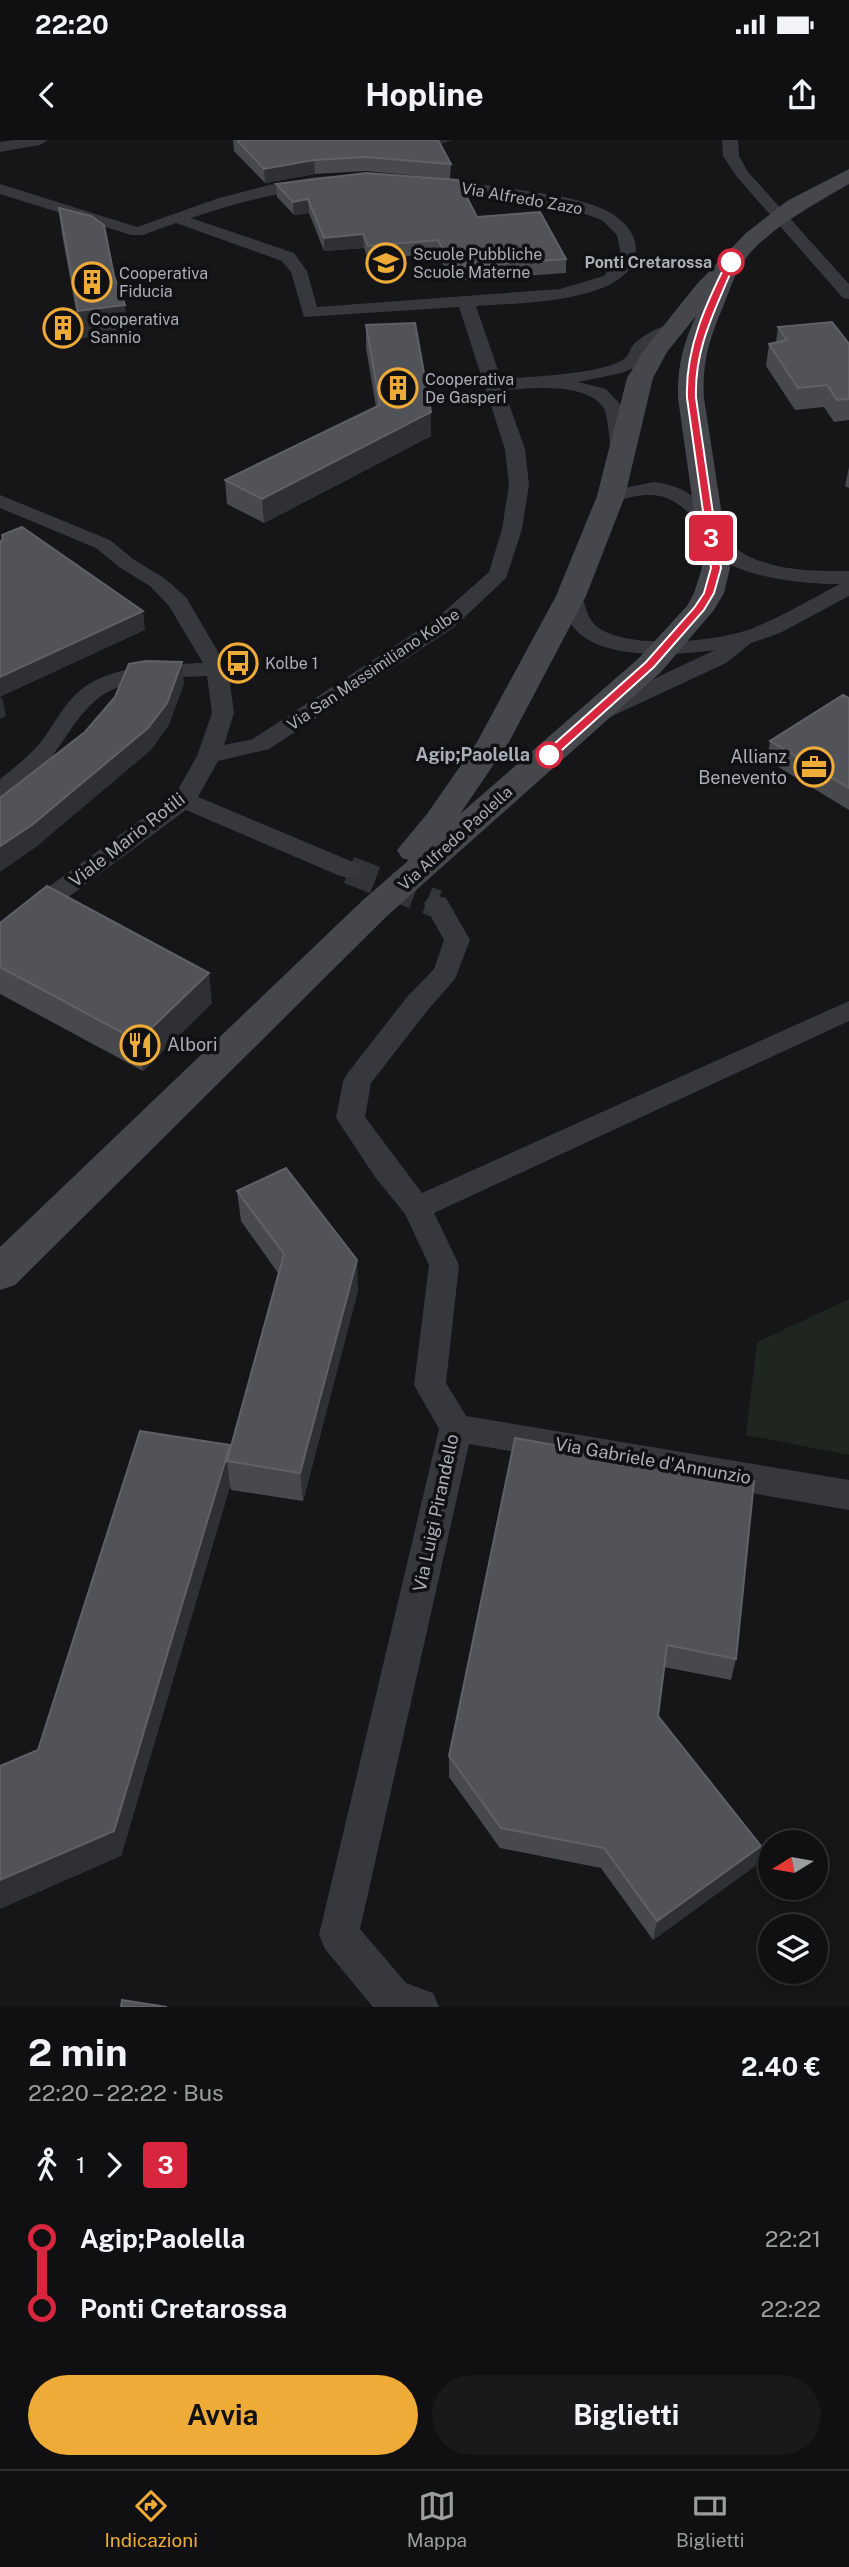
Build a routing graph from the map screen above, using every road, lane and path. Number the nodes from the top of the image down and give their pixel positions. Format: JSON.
{"nodes":[{"id":1,"x":40,"y":140,"type":"edge"},
{"id":2,"x":730,"y":140,"type":"edge"},
{"id":3,"x":0,"y":147,"type":"edge"},
{"id":4,"x":849,"y":175,"type":"edge"},
{"id":5,"x":0,"y":189,"type":"edge"},
{"id":6,"x":176,"y":218,"type":"junction"},
{"id":7,"x":731,"y":262,"type":"junction"},
{"id":8,"x":847,"y":289,"type":"edge"},
{"id":9,"x":466,"y":303,"type":"junction"},
{"id":10,"x":672,"y":329,"type":"junction"},
{"id":11,"x":554,"y":382,"type":"junction"},
{"id":12,"x":496,"y":385,"type":"junction"},
{"id":13,"x":621,"y":460,"type":"junction"},
{"id":14,"x":611,"y":496,"type":"junction"},
{"id":15,"x":0,"y":501,"type":"edge"},
{"id":16,"x":710,"y":532,"type":"junction"},
{"id":17,"x":849,"y":577,"type":"edge"},
{"id":18,"x":849,"y":587,"type":"edge"},
{"id":19,"x":571,"y":596,"type":"junction"},
{"id":20,"x":750,"y":637,"type":"junction"},
{"id":21,"x":665,"y":648,"type":"junction"},
{"id":22,"x":217,"y":669,"type":"junction"},
{"id":23,"x":586,"y":720,"type":"junction"},
{"id":24,"x":209,"y":756,"type":"junction"},
{"id":25,"x":0,"y":791,"type":"edge"},
{"id":26,"x":184,"y":800,"type":"junction"},
{"id":27,"x":349,"y":870,"type":"tunnel mouth"},
{"id":28,"x":437,"y":904,"type":"tunnel mouth"},
{"id":29,"x":375,"y":908,"type":"junction"},
{"id":30,"x":0,"y":935,"type":"edge"},
{"id":31,"x":849,"y":1010,"type":"edge"},
{"id":32,"x":417,"y":1208,"type":"junction"},
{"id":33,"x":0,"y":1273,"type":"edge"},
{"id":34,"x":456,"y":1428,"type":"junction"},
{"id":35,"x":849,"y":1495,"type":"edge"},
{"id":36,"x":419,"y":2007,"type":"edge"}],
"edges":[{"from":1,"to":3,"type":"street"},
{"from":2,"to":8,"type":"street"},
{"from":4,"to":7,"type":"main road","name":"Via Alfredo Paolella"},
{"from":5,"to":6,"type":"street"},
{"from":6,"to":9,"type":"street","name":"Via Alfredo Zazo"},
{"from":6,"to":9,"type":"street","name":"Via Alfredo Zazo"},
{"from":7,"to":10,"type":"main road","name":"Via Alfredo Paolella"},
{"from":7,"to":16,"type":"main road","name":"Via Alfredo Paolella"},
{"from":9,"to":12,"type":"street","name":"Via San Massimiliano Kolbe"},
{"from":10,"to":11,"type":"street"},
{"from":10,"to":13,"type":"main road","name":"Via Alfredo Paolella"},
{"from":11,"to":12,"type":"street"},
{"from":11,"to":13,"type":"street"},
{"from":12,"to":24,"type":"street","name":"Via San Massimiliano Kolbe"},
{"from":13,"to":14,"type":"main road","name":"Via Alfredo Paolella"},
{"from":14,"to":16,"type":"street"},
{"from":14,"to":19,"type":"main road","name":"Via Alfredo Paolella"},
{"from":15,"to":22,"type":"street","name":"Viale Mario Rotili"},
{"from":16,"to":17,"type":"street"},
{"from":16,"to":21,"type":"main road","name":"Via Alfredo Paolella"},
{"from":18,"to":20,"type":"street"},
{"from":19,"to":21,"type":"street"},
{"from":19,"to":29,"type":"main road","name":"Via Alfredo Paolella"},
{"from":20,"to":21,"type":"street"},
{"from":20,"to":23,"type":"street"},
{"from":21,"to":23,"type":"main road","name":"Via Alfredo Paolella"},
{"from":22,"to":24,"type":"street","name":"Viale Mario Rotili"},
{"from":22,"to":25,"type":"street"},
{"from":23,"to":29,"type":"main road","name":"Via Alfredo Paolella"},
{"from":24,"to":26,"type":"street","name":"Viale Mario Rotili"},
{"from":26,"to":27,"type":"street"},
{"from":26,"to":30,"type":"street","name":"Viale Mario Rotili"},
{"from":28,"to":32,"type":"street","name":"Via Luigi Pirandello"},
{"from":29,"to":33,"type":"main road","name":"Via Alfredo Paolella"},
{"from":31,"to":32,"type":"street"},
{"from":32,"to":34,"type":"street","name":"Via Luigi Pirandello"},
{"from":34,"to":35,"type":"street","name":"Via Gabriele d'Annunzio"},
{"from":34,"to":36,"type":"street","name":"Via Luigi Pirandello"}]}
